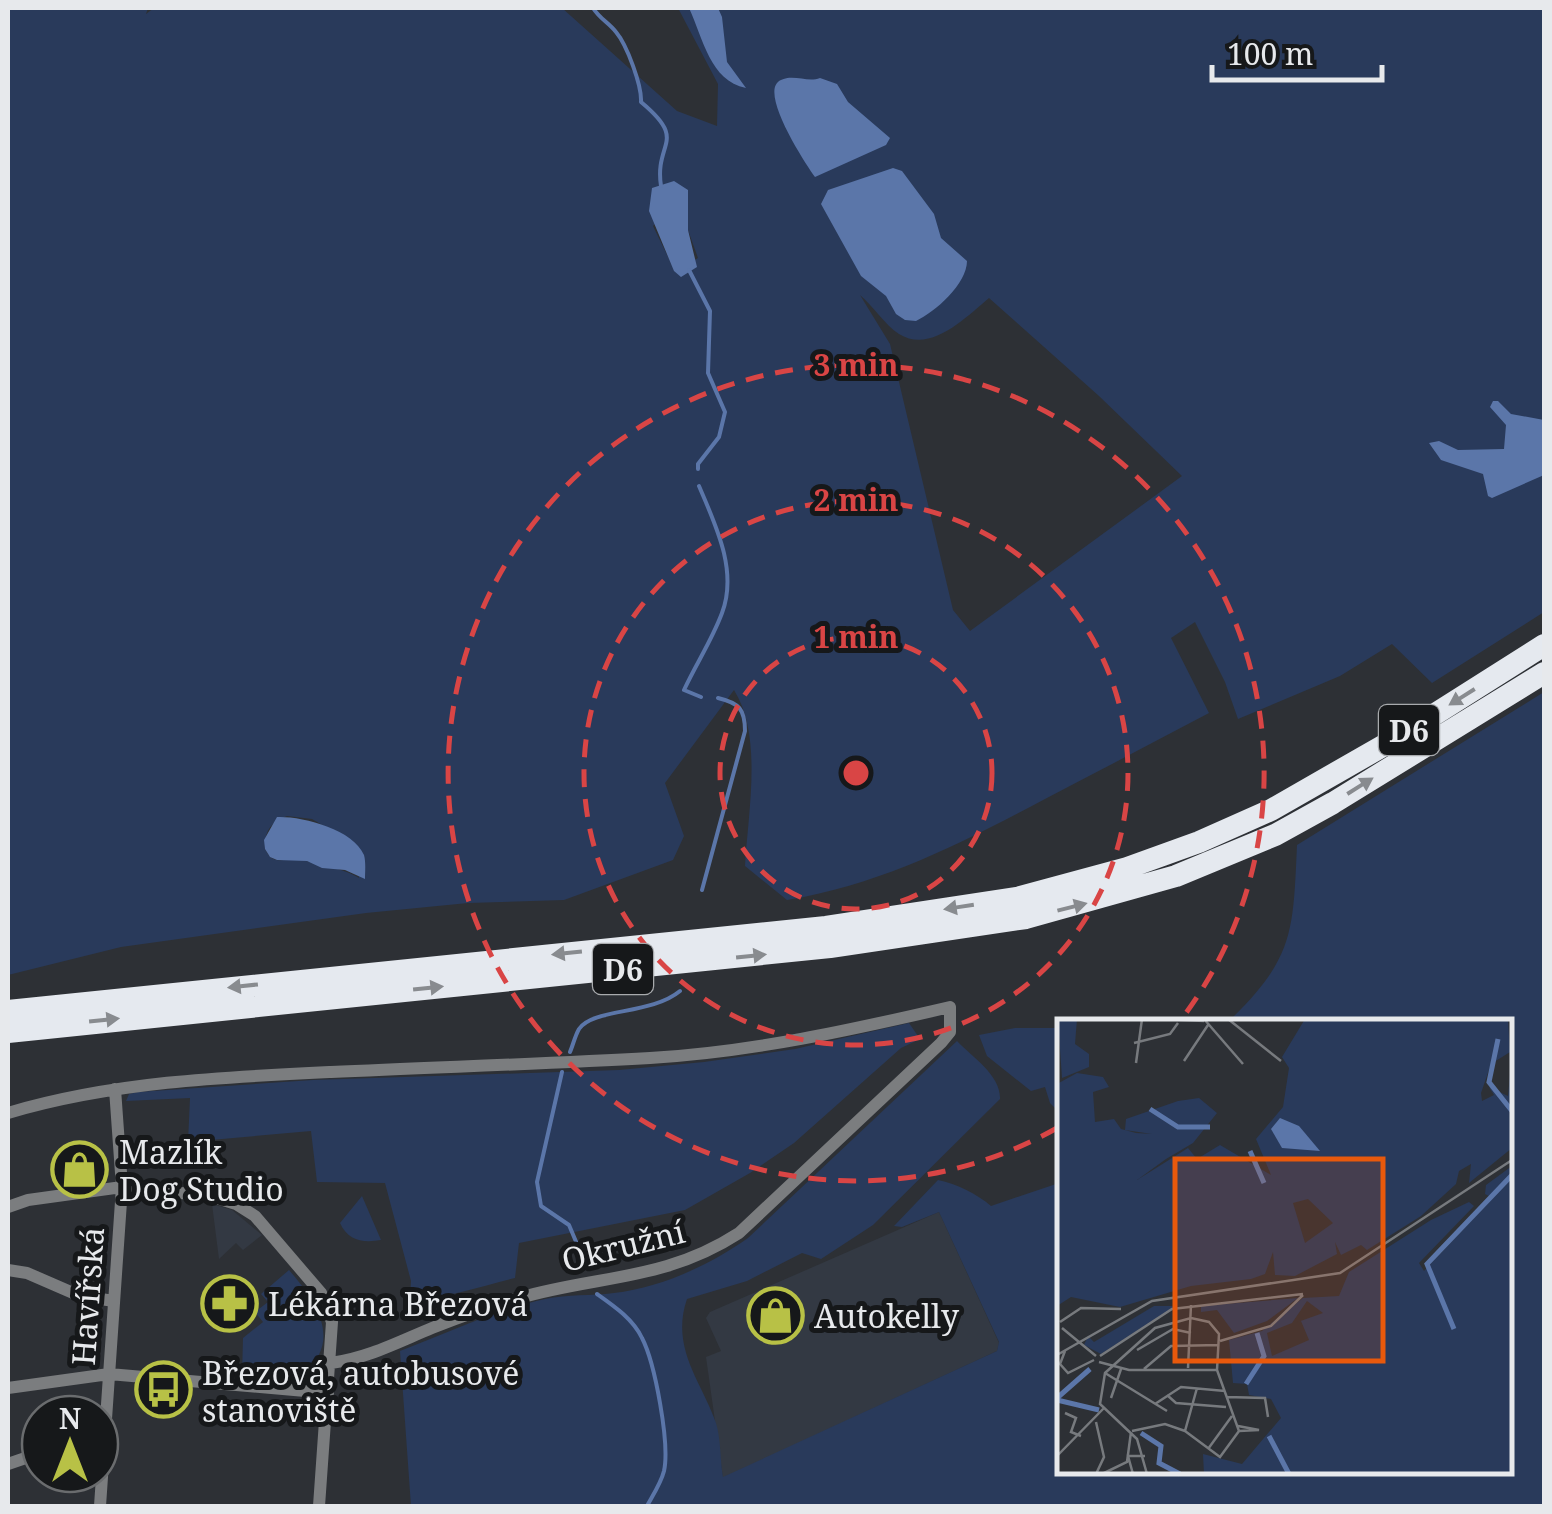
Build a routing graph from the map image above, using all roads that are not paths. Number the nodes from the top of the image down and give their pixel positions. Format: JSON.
{"nodes":[{"id":1,"x":1544,"y":645,"type":"edge"},
{"id":2,"x":1544,"y":673,"type":"edge"},
{"id":3,"x":8,"y":1011,"type":"edge"},
{"id":4,"x":8,"y":1032,"type":"edge"},
{"id":5,"x":115,"y":1089,"type":"junction"},
{"id":6,"x":8,"y":1113,"type":"edge"},
{"id":7,"x":122,"y":1188,"type":"junction"},
{"id":8,"x":8,"y":1206,"type":"edge"},
{"id":9,"x":8,"y":1270,"type":"edge"},
{"id":10,"x":114,"y":1301,"type":"junction"},
{"id":11,"x":331,"y":1363,"type":"junction"},
{"id":12,"x":109,"y":1374,"type":"junction"},
{"id":13,"x":8,"y":1388,"type":"edge"},
{"id":14,"x":107,"y":1394,"type":"edge"},
{"id":15,"x":328,"y":1394,"type":"junction"},
{"id":16,"x":319,"y":1506,"type":"edge"}],
"edges":[{"from":1,"to":3,"type":"highway","number":"D6","one_way":true},
{"from":4,"to":2,"type":"highway","number":"D6","one_way":true},
{"from":5,"to":6,"type":"street"},
{"from":5,"to":7,"type":"street","name":"Havířská"},
{"from":5,"to":11,"type":"street","name":"Okružní"},
{"from":7,"to":8,"type":"street"},
{"from":7,"to":10,"type":"street","name":"Havířská"},
{"from":7,"to":11,"type":"street"},
{"from":9,"to":10,"type":"street"},
{"from":10,"to":12,"type":"street","name":"Havířská"},
{"from":11,"to":15,"type":"street"},
{"from":12,"to":13,"type":"street"},
{"from":12,"to":14,"type":"street","name":"Havířská"},
{"from":12,"to":15,"type":"street"},
{"from":15,"to":16,"type":"street"}]}
